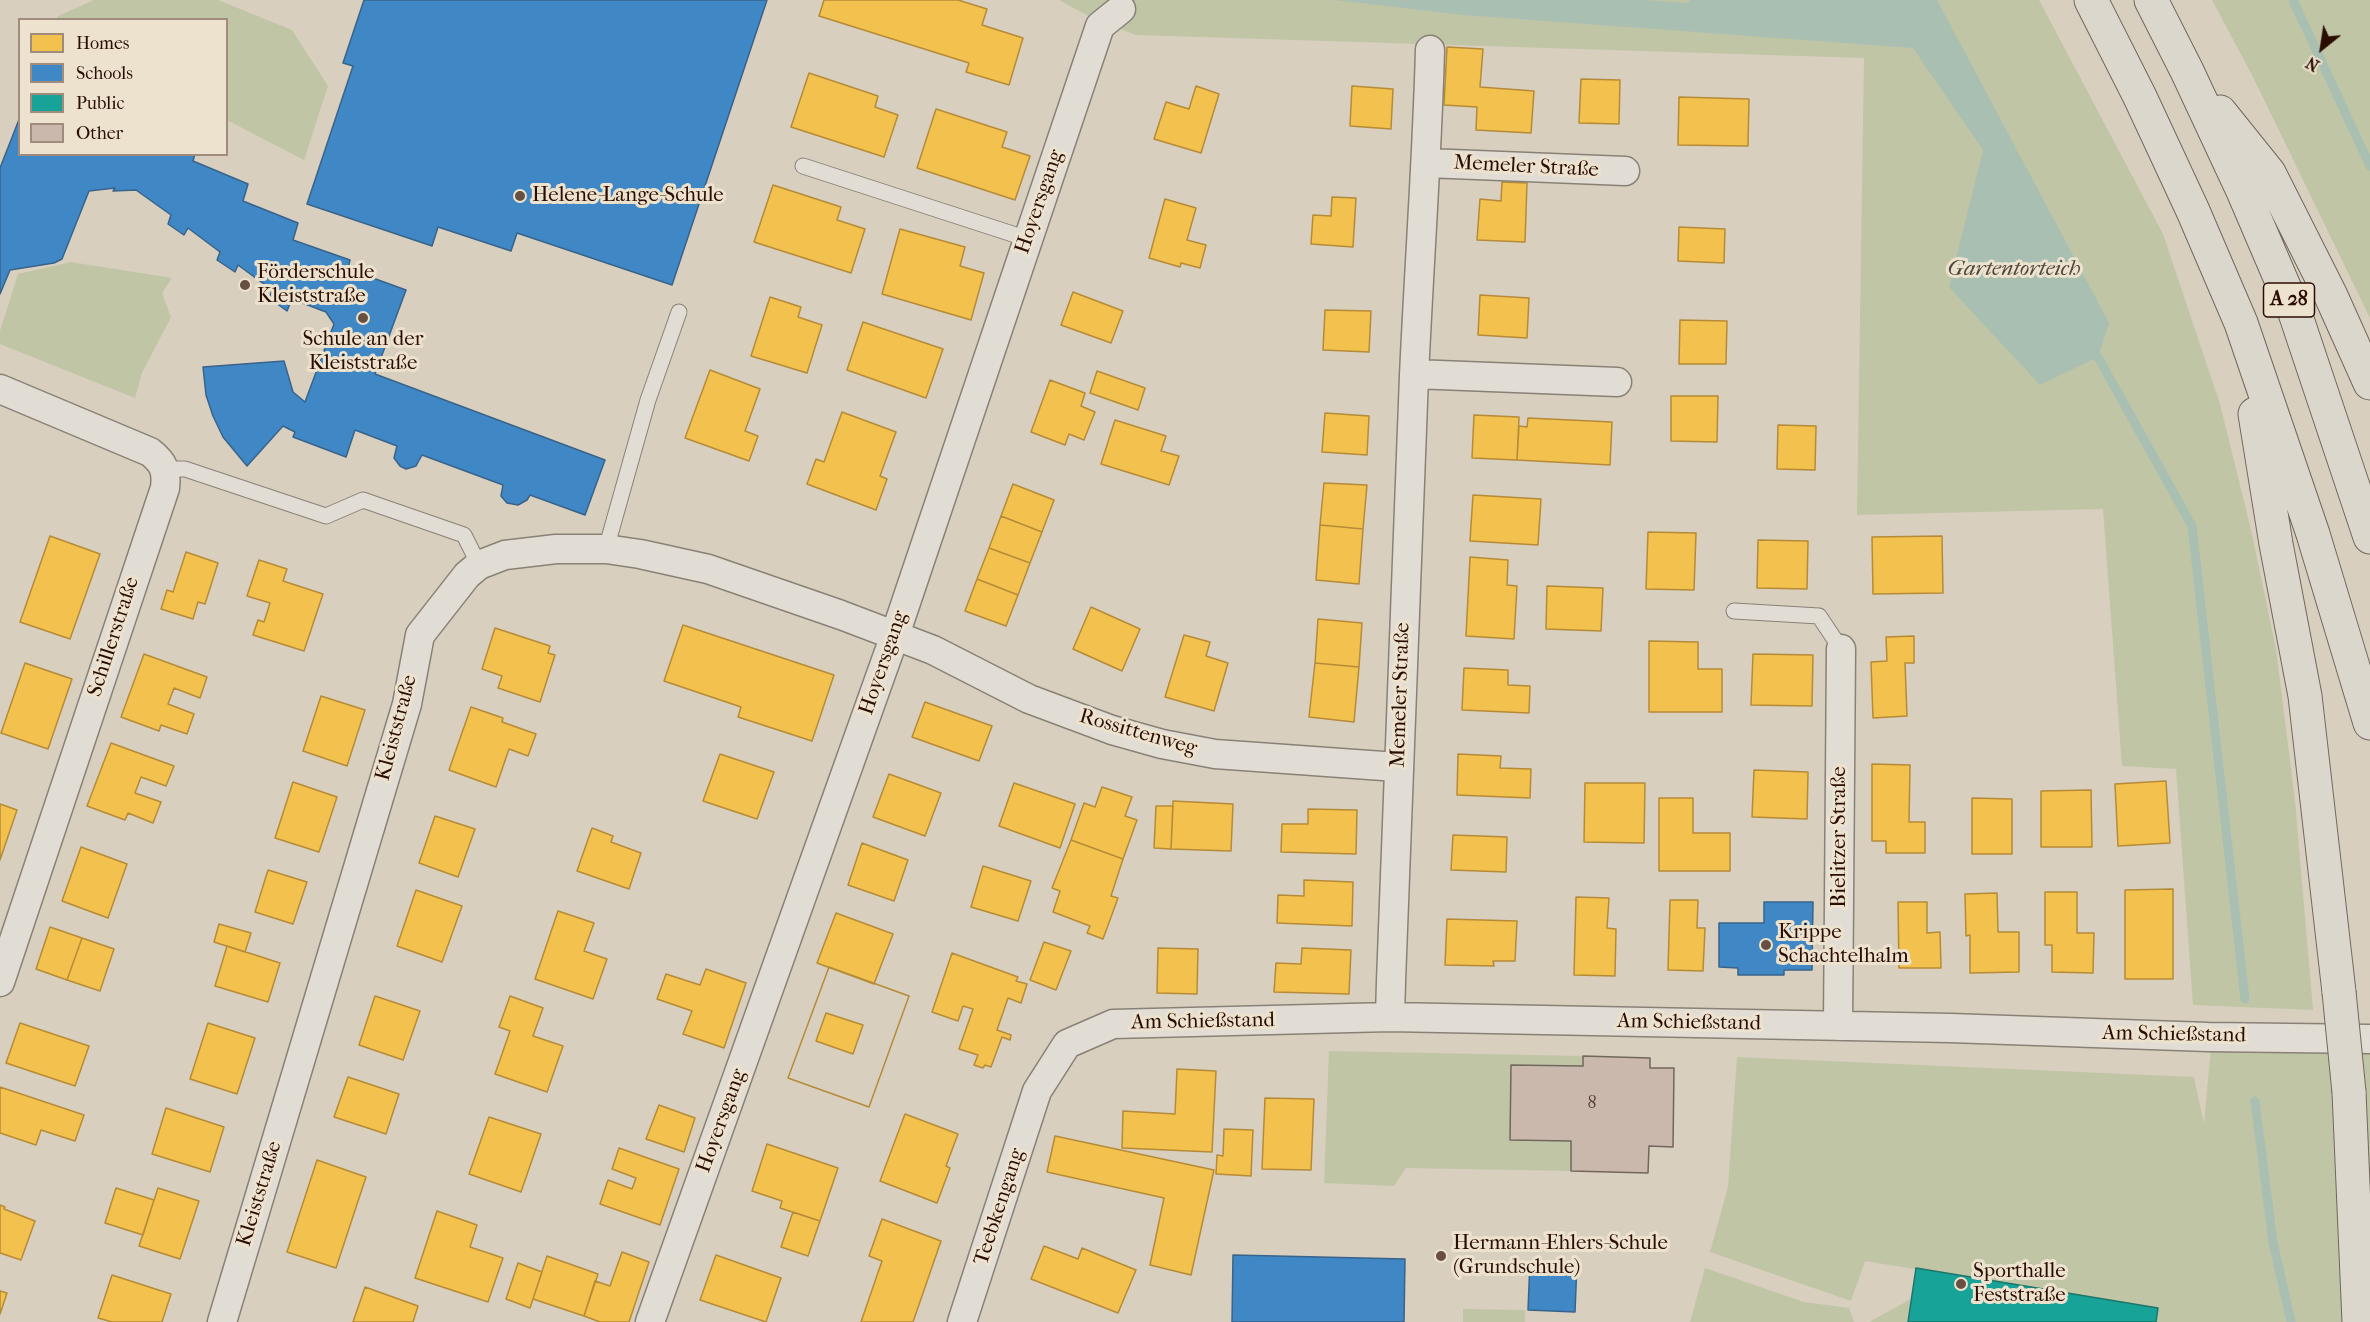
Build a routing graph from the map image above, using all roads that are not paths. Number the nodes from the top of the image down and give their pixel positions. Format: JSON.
{"nodes":[{"id":1,"x":2091,"y":0,"type":"edge"},
{"id":2,"x":2151,"y":0,"type":"edge"},
{"id":3,"x":1121,"y":9,"type":"dead end"},
{"id":4,"x":1430,"y":50,"type":"dead end"},
{"id":5,"x":2187,"y":71,"type":"junction"},
{"id":6,"x":1427,"y":163,"type":"junction"},
{"id":7,"x":803,"y":166,"type":"dead end"},
{"id":8,"x":1625,"y":171,"type":"dead end"},
{"id":9,"x":1028,"y":239,"type":"junction"},
{"id":10,"x":679,"y":312,"type":"dead end"},
{"id":11,"x":2241,"y":323,"type":"junction"},
{"id":12,"x":1414,"y":374,"type":"junction"},
{"id":13,"x":1617,"y":382,"type":"dead end"},
{"id":14,"x":2370,"y":383,"type":"edge"},
{"id":15,"x":0,"y":389,"type":"edge"},
{"id":16,"x":165,"y":469,"type":"junction"},
{"id":17,"x":2370,"y":537,"type":"edge"},
{"id":18,"x":606,"y":549,"type":"junction"},
{"id":19,"x":479,"y":565,"type":"junction"},
{"id":20,"x":1734,"y":611,"type":"dead end"},
{"id":21,"x":895,"y":635,"type":"junction"},
{"id":22,"x":1841,"y":649,"type":"joint"},
{"id":23,"x":2370,"y":723,"type":"edge"},
{"id":24,"x":1397,"y":767,"type":"junction"},
{"id":25,"x":8,"y":930,"type":"edge"},
{"id":26,"x":0,"y":981,"type":"edge"},
{"id":27,"x":1390,"y":1017,"type":"junction"},
{"id":28,"x":1839,"y":1026,"type":"junction"},
{"id":29,"x":2370,"y":1039,"type":"edge"},
{"id":30,"x":1037,"y":1091,"type":"joint"},
{"id":31,"x":222,"y":1322,"type":"edge"},
{"id":32,"x":650,"y":1322,"type":"edge"},
{"id":33,"x":962,"y":1322,"type":"edge"},
{"id":34,"x":2359,"y":1322,"type":"edge"}],
"edges":[{"from":1,"to":11,"type":"highway","number":"A 28"},
{"from":2,"to":5,"type":"highway","number":"A 28"},
{"from":3,"to":9,"type":"street","name":"Hoyersgang"},
{"from":4,"to":6,"type":"street","name":"Memeler Straße"},
{"from":5,"to":14,"type":"highway"},
{"from":5,"to":17,"type":"highway","number":"A 28"},
{"from":6,"to":8,"type":"street","name":"Memeler Straße"},
{"from":6,"to":12,"type":"street","name":"Memeler Straße"},
{"from":7,"to":9,"type":"lane"},
{"from":9,"to":21,"type":"street","name":"Hoyersgang"},
{"from":10,"to":18,"type":"lane"},
{"from":11,"to":23,"type":"highway","number":"A 28"},
{"from":11,"to":34,"type":"highway","bridge":true},
{"from":12,"to":13,"type":"street"},
{"from":12,"to":24,"type":"street","name":"Memeler Straße"},
{"from":15,"to":16,"type":"street"},
{"from":16,"to":19,"type":"lane"},
{"from":16,"to":25,"type":"street","name":"Schillerstraße"},
{"from":18,"to":19,"type":"street","name":"Kleiststraße"},
{"from":18,"to":21,"type":"street","name":"Kleiststraße"},
{"from":19,"to":31,"type":"street","name":"Kleiststraße"},
{"from":20,"to":22,"type":"lane"},
{"from":21,"to":24,"type":"street","name":"Rossittenweg"},
{"from":21,"to":32,"type":"street","name":"Hoyersgang"},
{"from":22,"to":28,"type":"street","name":"Bielitzer Straße"},
{"from":24,"to":27,"type":"street","name":"Memeler Straße"},
{"from":25,"to":26,"type":"street","name":"Schillerstraße"},
{"from":27,"to":28,"type":"street","name":"Am Schießstand"},
{"from":27,"to":30,"type":"street","name":"Am Schießstand"},
{"from":28,"to":29,"type":"street","name":"Am Schießstand"},
{"from":30,"to":33,"type":"street","name":"Teebkengang"}]}
